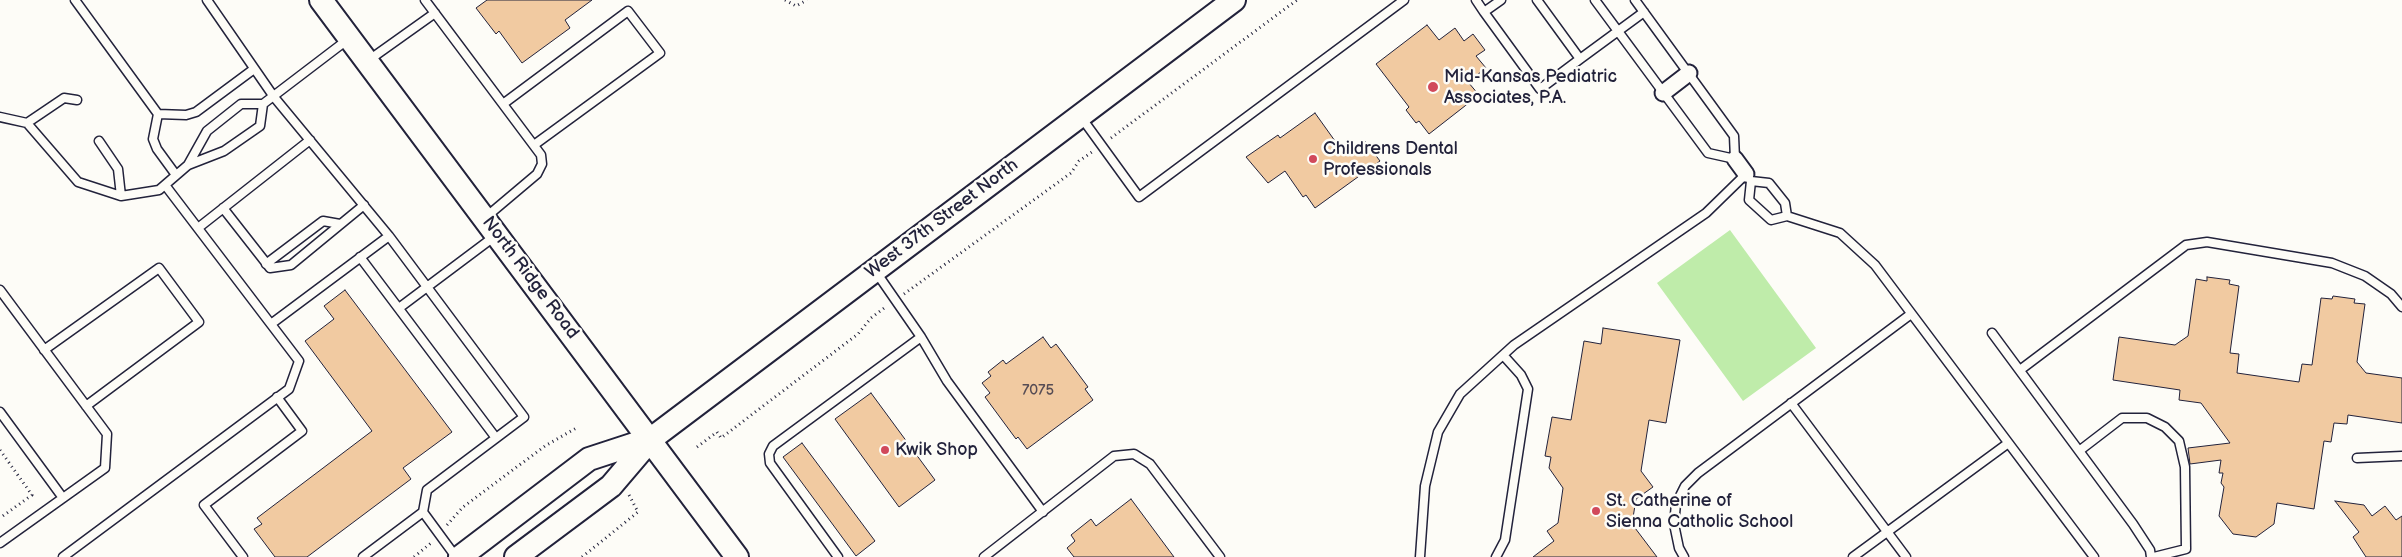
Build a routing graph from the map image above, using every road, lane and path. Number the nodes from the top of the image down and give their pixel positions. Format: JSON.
{"nodes":[{"id":1,"x":75,"y":0,"type":"edge"},
{"id":2,"x":206,"y":0,"type":"edge"},
{"id":3,"x":321,"y":0,"type":"edge"},
{"id":4,"x":425,"y":0,"type":"edge"},
{"id":5,"x":785,"y":0,"type":"edge"},
{"id":6,"x":807,"y":0,"type":"edge"},
{"id":7,"x":1234,"y":0,"type":"edge"},
{"id":8,"x":1298,"y":0,"type":"edge"},
{"id":9,"x":1404,"y":0,"type":"edge"},
{"id":10,"x":1476,"y":0,"type":"edge"},
{"id":11,"x":1501,"y":0,"type":"edge"},
{"id":12,"x":1537,"y":0,"type":"edge"},
{"id":13,"x":1595,"y":0,"type":"edge"},
{"id":14,"x":1635,"y":0,"type":"edge"},
{"id":15,"x":1484,"y":12,"type":"junction"},
{"id":16,"x":1644,"y":12,"type":"junction"},
{"id":17,"x":435,"y":13,"type":"junction"},
{"id":18,"x":1618,"y":32,"type":"junction"},
{"id":19,"x":350,"y":38,"type":"junction"},
{"id":20,"x":1580,"y":59,"type":"junction"},
{"id":21,"x":367,"y":62,"type":"junction"},
{"id":22,"x":254,"y":69,"type":"junction"},
{"id":23,"x":1689,"y":73,"type":"junction"},
{"id":24,"x":1663,"y":93,"type":"junction"},
{"id":25,"x":274,"y":97,"type":"junction"},
{"id":26,"x":76,"y":100,"type":"dead end"},
{"id":27,"x":263,"y":104,"type":"junction"},
{"id":28,"x":503,"y":104,"type":"junction"},
{"id":29,"x":158,"y":114,"type":"junction"},
{"id":30,"x":1080,"y":116,"type":"junction"},
{"id":31,"x":0,"y":117,"type":"edge"},
{"id":32,"x":27,"y":123,"type":"junction"},
{"id":33,"x":310,"y":140,"type":"junction"},
{"id":34,"x":99,"y":141,"type":"dead end"},
{"id":35,"x":534,"y":145,"type":"junction"},
{"id":36,"x":1101,"y":145,"type":"junction"},
{"id":37,"x":1735,"y":159,"type":"junction"},
{"id":38,"x":188,"y":165,"type":"junction"},
{"id":39,"x":176,"y":175,"type":"junction"},
{"id":40,"x":1749,"y":178,"type":"junction"},
{"id":41,"x":165,"y":185,"type":"junction"},
{"id":42,"x":121,"y":196,"type":"junction"},
{"id":43,"x":364,"y":205,"type":"junction"},
{"id":44,"x":222,"y":208,"type":"junction"},
{"id":45,"x":1787,"y":216,"type":"junction"},
{"id":46,"x":340,"y":224,"type":"junction"},
{"id":47,"x":491,"y":227,"type":"junction"},
{"id":48,"x":198,"y":228,"type":"junction"},
{"id":49,"x":388,"y":236,"type":"junction"},
{"id":50,"x":360,"y":257,"type":"junction"},
{"id":51,"x":266,"y":264,"type":"junction"},
{"id":52,"x":874,"y":271,"type":"junction"},
{"id":53,"x":427,"y":287,"type":"junction"},
{"id":54,"x":0,"y":290,"type":"edge"},
{"id":55,"x":896,"y":300,"type":"junction"},
{"id":56,"x":2402,"y":307,"type":"edge"},
{"id":57,"x":399,"y":308,"type":"junction"},
{"id":58,"x":1911,"y":314,"type":"junction"},
{"id":59,"x":271,"y":324,"type":"junction"},
{"id":60,"x":1992,"y":333,"type":"dead end"},
{"id":61,"x":921,"y":337,"type":"junction"},
{"id":62,"x":44,"y":350,"type":"junction"},
{"id":63,"x":1503,"y":355,"type":"junction"},
{"id":64,"x":2020,"y":370,"type":"junction"},
{"id":65,"x":277,"y":397,"type":"junction"},
{"id":66,"x":1791,"y":403,"type":"junction"},
{"id":67,"x":86,"y":406,"type":"junction"},
{"id":68,"x":0,"y":412,"type":"edge"},
{"id":69,"x":578,"y":427,"type":"dead end"},
{"id":70,"x":496,"y":438,"type":"junction"},
{"id":71,"x":651,"y":439,"type":"junction"},
{"id":72,"x":2008,"y":444,"type":"junction"},
{"id":73,"x":697,"y":447,"type":"dead end"},
{"id":74,"x":0,"y":450,"type":"edge"},
{"id":75,"x":2079,"y":451,"type":"junction"},
{"id":76,"x":2402,"y":456,"type":"edge"},
{"id":77,"x":2357,"y":458,"type":"dead end"},
{"id":78,"x":629,"y":496,"type":"dead end"},
{"id":79,"x":63,"y":498,"type":"junction"},
{"id":80,"x":422,"y":512,"type":"junction"},
{"id":81,"x":1043,"y":512,"type":"junction"},
{"id":82,"x":0,"y":518,"type":"edge"},
{"id":83,"x":1887,"y":532,"type":"junction"},
{"id":84,"x":439,"y":534,"type":"junction"},
{"id":85,"x":0,"y":543,"type":"edge"},
{"id":86,"x":63,"y":557,"type":"edge"},
{"id":87,"x":243,"y":557,"type":"edge"},
{"id":88,"x":363,"y":557,"type":"edge"},
{"id":89,"x":414,"y":557,"type":"edge"},
{"id":90,"x":456,"y":557,"type":"edge"},
{"id":91,"x":460,"y":557,"type":"edge"},
{"id":92,"x":516,"y":557,"type":"edge"},
{"id":93,"x":582,"y":557,"type":"edge"},
{"id":94,"x":737,"y":557,"type":"edge"},
{"id":95,"x":838,"y":557,"type":"edge"},
{"id":96,"x":984,"y":557,"type":"edge"},
{"id":97,"x":1220,"y":557,"type":"edge"},
{"id":98,"x":1420,"y":557,"type":"edge"},
{"id":99,"x":1496,"y":557,"type":"edge"},
{"id":100,"x":1684,"y":557,"type":"edge"},
{"id":101,"x":1853,"y":557,"type":"edge"},
{"id":102,"x":1906,"y":557,"type":"edge"},
{"id":103,"x":2094,"y":557,"type":"edge"},
{"id":104,"x":2152,"y":557,"type":"edge"}],
"edges":[{"from":1,"to":29,"type":"lane"},
{"from":2,"to":22,"type":"lane"},
{"from":3,"to":19,"type":"street","name":"North Ridge Road"},
{"from":4,"to":17,"type":"lane"},
{"from":5,"to":6,"type":"path"},
{"from":7,"to":30,"type":"street","name":"West 37th Street North"},
{"from":8,"to":36,"type":"path"},
{"from":9,"to":36,"type":"lane"},
{"from":10,"to":15,"type":"lane"},
{"from":11,"to":15,"type":"lane"},
{"from":12,"to":20,"type":"lane"},
{"from":13,"to":18,"type":"lane"},
{"from":14,"to":16,"type":"lane"},
{"from":15,"to":20,"type":"lane"},
{"from":16,"to":18,"type":"lane"},
{"from":16,"to":23,"type":"lane"},
{"from":17,"to":21,"type":"lane"},
{"from":17,"to":28,"type":"lane"},
{"from":18,"to":20,"type":"lane"},
{"from":18,"to":24,"type":"lane"},
{"from":19,"to":21,"type":"street","name":"North Ridge Road"},
{"from":19,"to":25,"type":"lane"},
{"from":21,"to":47,"type":"street","name":"North Ridge Road"},
{"from":22,"to":25,"type":"lane"},
{"from":22,"to":29,"type":"lane"},
{"from":23,"to":24,"type":"street"},
{"from":23,"to":37,"type":"lane"},
{"from":24,"to":37,"type":"lane"},
{"from":25,"to":27,"type":"lane"},
{"from":25,"to":33,"type":"lane"},
{"from":26,"to":32,"type":"lane"},
{"from":27,"to":38,"type":"lane"},
{"from":27,"to":38,"type":"lane"},
{"from":28,"to":35,"type":"lane"},
{"from":28,"to":35,"type":"lane"},
{"from":29,"to":39,"type":"lane"},
{"from":30,"to":36,"type":"lane"},
{"from":30,"to":52,"type":"street","name":"West 37th Street North"},
{"from":31,"to":32,"type":"lane"},
{"from":32,"to":42,"type":"lane"},
{"from":33,"to":43,"type":"lane"},
{"from":33,"to":44,"type":"lane"},
{"from":34,"to":42,"type":"lane"},
{"from":35,"to":47,"type":"lane"},
{"from":36,"to":55,"type":"path"},
{"from":37,"to":40,"type":"street"},
{"from":38,"to":39,"type":"lane"},
{"from":39,"to":41,"type":"lane"},
{"from":40,"to":45,"type":"lane"},
{"from":40,"to":45,"type":"lane"},
{"from":40,"to":63,"type":"lane"},
{"from":41,"to":42,"type":"lane"},
{"from":41,"to":48,"type":"lane"},
{"from":43,"to":46,"type":"lane"},
{"from":43,"to":49,"type":"lane"},
{"from":44,"to":48,"type":"lane"},
{"from":44,"to":51,"type":"lane"},
{"from":45,"to":58,"type":"lane"},
{"from":46,"to":51,"type":"lane"},
{"from":46,"to":51,"type":"lane"},
{"from":47,"to":53,"type":"lane"},
{"from":47,"to":71,"type":"street","name":"North Ridge Road"},
{"from":48,"to":59,"type":"lane"},
{"from":49,"to":50,"type":"lane"},
{"from":49,"to":53,"type":"lane"},
{"from":50,"to":57,"type":"lane"},
{"from":50,"to":59,"type":"lane"},
{"from":52,"to":55,"type":"lane"},
{"from":52,"to":71,"type":"street","name":"West 37th Street North"},
{"from":53,"to":57,"type":"lane"},
{"from":53,"to":70,"type":"lane"},
{"from":54,"to":62,"type":"lane"},
{"from":55,"to":61,"type":"lane"},
{"from":55,"to":73,"type":"path"},
{"from":56,"to":64,"type":"lane"},
{"from":57,"to":70,"type":"lane"},
{"from":58,"to":66,"type":"lane"},
{"from":58,"to":72,"type":"lane"},
{"from":59,"to":65,"type":"lane"},
{"from":60,"to":64,"type":"lane"},
{"from":61,"to":81,"type":"lane"},
{"from":61,"to":95,"type":"lane"},
{"from":62,"to":67,"type":"lane"},
{"from":62,"to":67,"type":"lane"},
{"from":63,"to":98,"type":"lane"},
{"from":63,"to":99,"type":"lane"},
{"from":64,"to":75,"type":"lane"},
{"from":65,"to":86,"type":"lane"},
{"from":65,"to":87,"type":"lane"},
{"from":66,"to":83,"type":"lane"},
{"from":66,"to":100,"type":"lane"},
{"from":67,"to":79,"type":"lane"},
{"from":68,"to":79,"type":"lane"},
{"from":69,"to":84,"type":"path"},
{"from":70,"to":80,"type":"lane"},
{"from":71,"to":91,"type":"street","name":"West 37th Street North"},
{"from":71,"to":92,"type":"street","name":"West 37th Street North"},
{"from":71,"to":94,"type":"street","name":"North Ridge Road"},
{"from":72,"to":83,"type":"lane"},
{"from":72,"to":103,"type":"lane"},
{"from":74,"to":82,"type":"path"},
{"from":75,"to":104,"type":"lane"},
{"from":75,"to":104,"type":"lane"},
{"from":76,"to":77,"type":"lane"},
{"from":78,"to":93,"type":"path"},
{"from":79,"to":85,"type":"lane"},
{"from":80,"to":84,"type":"lane"},
{"from":80,"to":88,"type":"lane"},
{"from":81,"to":96,"type":"lane"},
{"from":81,"to":97,"type":"lane"},
{"from":83,"to":101,"type":"lane"},
{"from":83,"to":102,"type":"lane"},
{"from":84,"to":89,"type":"path"},
{"from":84,"to":90,"type":"lane"}]}
